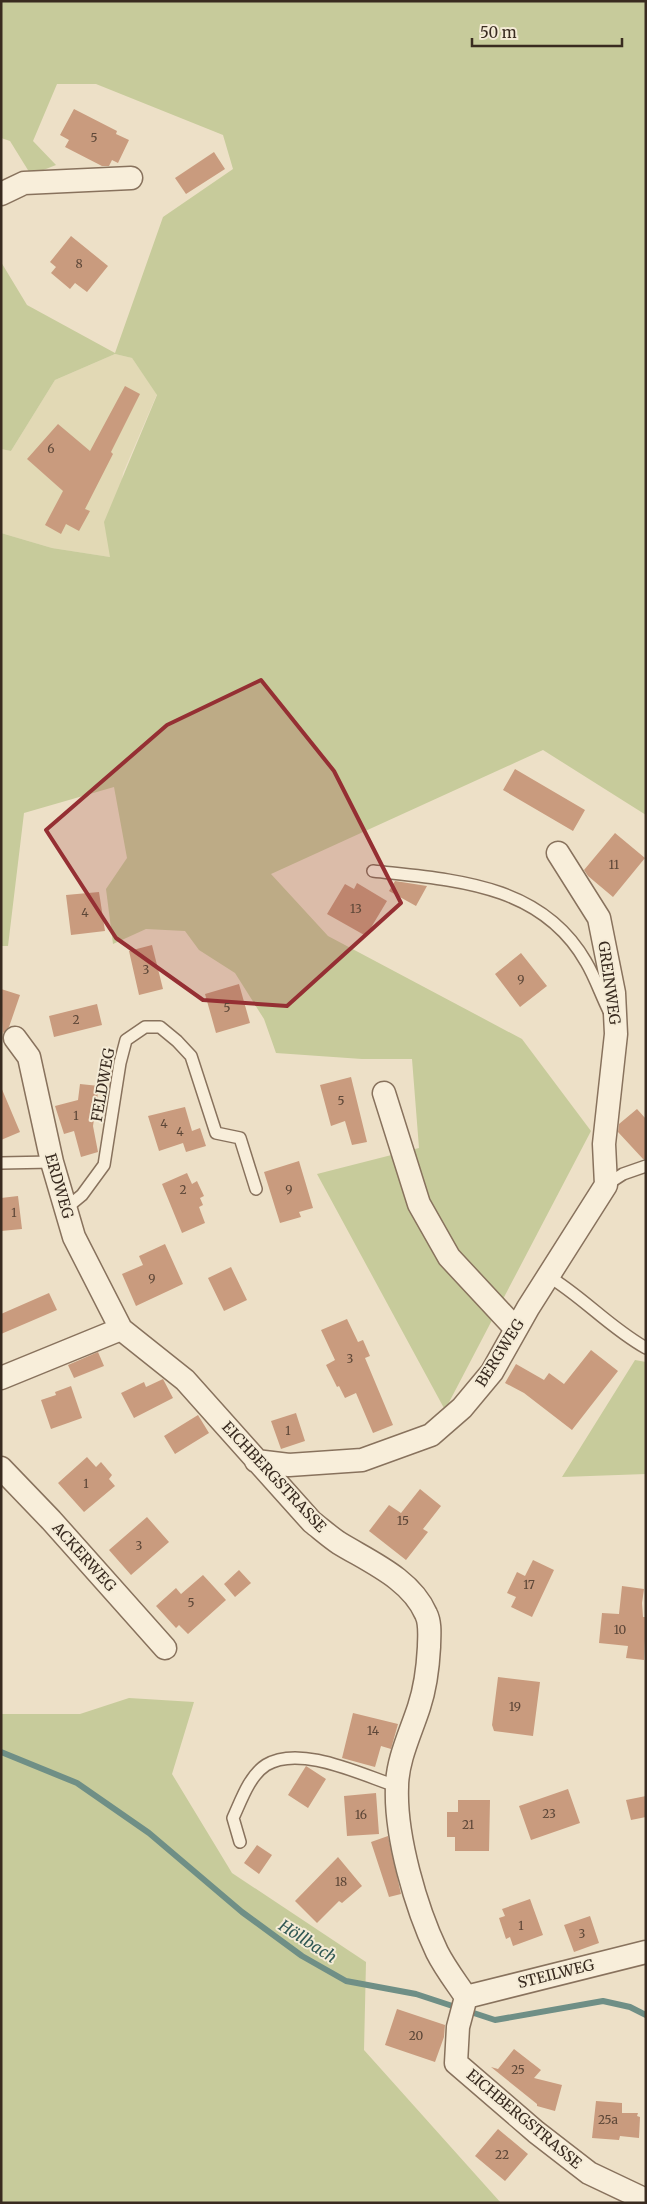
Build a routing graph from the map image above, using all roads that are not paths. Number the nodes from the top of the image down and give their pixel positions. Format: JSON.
{"nodes":[{"id":1,"x":131,"y":178,"type":"dead end"},
{"id":2,"x":1,"y":194,"type":"edge"},
{"id":3,"x":558,"y":853,"type":"dead end"},
{"id":4,"x":373,"y":871,"type":"dead end"},
{"id":5,"x":616,"y":1027,"type":"junction"},
{"id":6,"x":15,"y":1038,"type":"dead end"},
{"id":7,"x":384,"y":1093,"type":"dead end"},
{"id":8,"x":52,"y":1162,"type":"junction"},
{"id":9,"x":1,"y":1163,"type":"edge"},
{"id":10,"x":646,"y":1166,"type":"edge"},
{"id":11,"x":606,"y":1185,"type":"junction"},
{"id":12,"x":256,"y":1189,"type":"dead end"},
{"id":13,"x":65,"y":1208,"type":"junction"},
{"id":14,"x":548,"y":1276,"type":"junction"},
{"id":15,"x":121,"y":1329,"type":"junction"},
{"id":16,"x":516,"y":1329,"type":"junction"},
{"id":17,"x":646,"y":1348,"type":"edge"},
{"id":18,"x":1,"y":1378,"type":"edge"},
{"id":19,"x":256,"y":1461,"type":"junction"},
{"id":20,"x":1,"y":1468,"type":"edge"},
{"id":21,"x":165,"y":1648,"type":"dead end"},
{"id":22,"x":396,"y":1786,"type":"junction"},
{"id":23,"x":240,"y":1842,"type":"dead end"},
{"id":24,"x":646,"y":1952,"type":"edge"},
{"id":25,"x":465,"y":2000,"type":"junction"},
{"id":26,"x":646,"y":2200,"type":"edge"}],
"edges":[{"from":1,"to":2,"type":"street"},
{"from":3,"to":5,"type":"street","name":"GREINWEG"},
{"from":4,"to":5,"type":"lane"},
{"from":5,"to":11,"type":"street","name":"GREINWEG"},
{"from":6,"to":8,"type":"street","name":"ERDWEG"},
{"from":7,"to":16,"type":"street"},
{"from":8,"to":9,"type":"lane"},
{"from":8,"to":13,"type":"street","name":"ERDWEG"},
{"from":10,"to":11,"type":"lane"},
{"from":11,"to":14,"type":"street","name":"BERGWEG"},
{"from":12,"to":13,"type":"lane","name":"FELDWEG"},
{"from":13,"to":15,"type":"street","name":"ERDWEG"},
{"from":14,"to":16,"type":"street","name":"BERGWEG"},
{"from":14,"to":17,"type":"lane"},
{"from":15,"to":18,"type":"street"},
{"from":15,"to":19,"type":"street","name":"EICHBERGSTRASSE"},
{"from":16,"to":19,"type":"street","name":"BERGWEG"},
{"from":19,"to":22,"type":"street","name":"EICHBERGSTRASSE"},
{"from":20,"to":21,"type":"street","name":"ACKERWEG"},
{"from":22,"to":23,"type":"lane"},
{"from":22,"to":25,"type":"street","name":"EICHBERGSTRASSE"},
{"from":24,"to":25,"type":"street","name":"STEILWEG"},
{"from":25,"to":26,"type":"street","name":"EICHBERGSTRASSE"}]}
